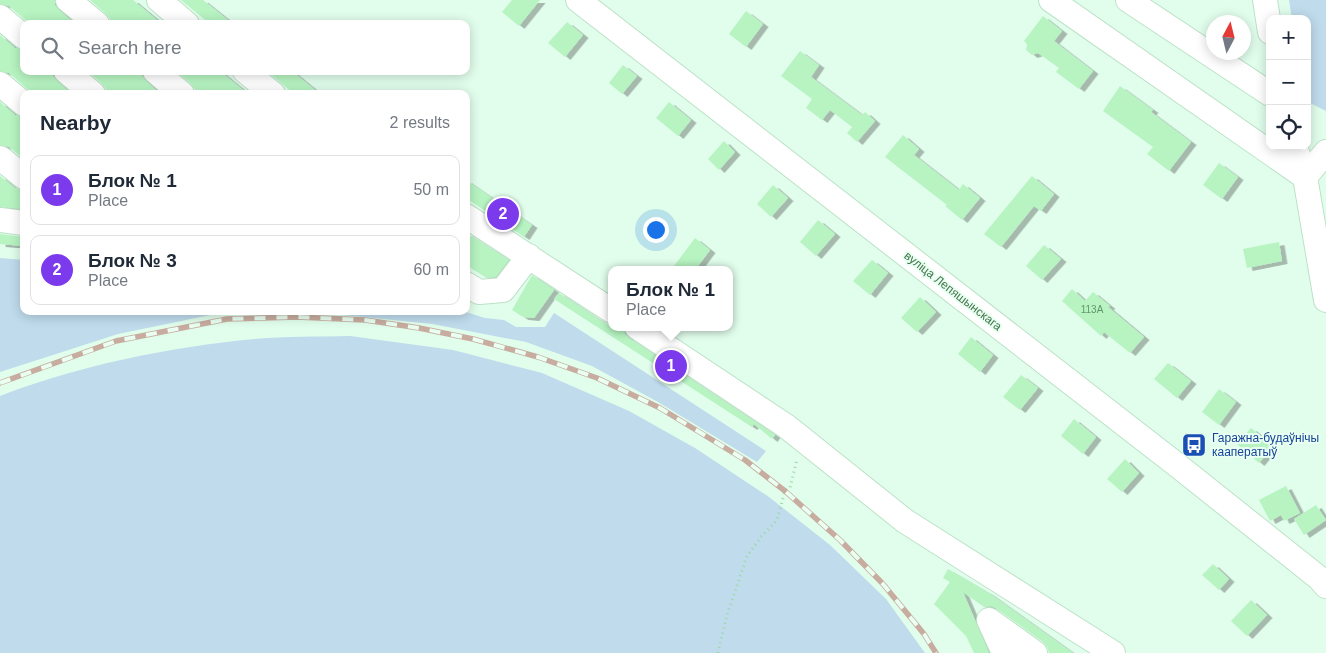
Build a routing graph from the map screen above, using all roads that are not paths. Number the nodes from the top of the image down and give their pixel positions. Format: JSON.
{"nodes":[{"id":1,"x":68,"y":0,"type":"edge"},
{"id":2,"x":159,"y":0,"type":"edge"},
{"id":3,"x":578,"y":0,"type":"edge"},
{"id":4,"x":1051,"y":0,"type":"edge"},
{"id":5,"x":1128,"y":0,"type":"edge"},
{"id":6,"x":1265,"y":0,"type":"edge"},
{"id":7,"x":1267,"y":15,"type":"edge"},
{"id":8,"x":0,"y":17,"type":"edge"},
{"id":9,"x":92,"y":20,"type":"edge"},
{"id":10,"x":182,"y":20,"type":"edge"},
{"id":11,"x":20,"y":34,"type":"edge"},
{"id":12,"x":71,"y":75,"type":"edge"},
{"id":13,"x":160,"y":75,"type":"edge"},
{"id":14,"x":249,"y":75,"type":"edge"},
{"id":15,"x":0,"y":84,"type":"edge"},
{"id":16,"x":88,"y":90,"type":"edge"},
{"id":17,"x":177,"y":90,"type":"edge"},
{"id":18,"x":266,"y":90,"type":"edge"},
{"id":19,"x":1266,"y":91,"type":"edge"},
{"id":20,"x":20,"y":101,"type":"edge"},
{"id":21,"x":1296,"y":150,"type":"edge"},
{"id":22,"x":1326,"y":152,"type":"edge"},
{"id":23,"x":0,"y":158,"type":"edge"},
{"id":24,"x":20,"y":174,"type":"edge"},
{"id":25,"x":1305,"y":178,"type":"junction"},
{"id":26,"x":470,"y":219,"type":"edge"},
{"id":27,"x":0,"y":220,"type":"edge"},
{"id":28,"x":20,"y":222,"type":"edge"},
{"id":29,"x":529,"y":256,"type":"junction"},
{"id":30,"x":470,"y":286,"type":"edge"},
{"id":31,"x":1326,"y":300,"type":"edge"},
{"id":32,"x":608,"y":308,"type":"edge"},
{"id":33,"x":643,"y":331,"type":"edge"},
{"id":34,"x":1326,"y":586,"type":"edge"},
{"id":35,"x":1004,"y":653,"type":"edge"},
{"id":36,"x":1036,"y":653,"type":"edge"},
{"id":37,"x":1113,"y":653,"type":"edge"}],
"edges":[{"from":1,"to":9,"type":"street"},
{"from":2,"to":10,"type":"street"},
{"from":3,"to":34,"type":"street","name":"вуліца Лепяшынскага"},
{"from":4,"to":25,"type":"street"},
{"from":5,"to":19,"type":"street"},
{"from":6,"to":7,"type":"street"},
{"from":8,"to":11,"type":"street"},
{"from":12,"to":16,"type":"street"},
{"from":13,"to":17,"type":"street"},
{"from":14,"to":18,"type":"street"},
{"from":15,"to":20,"type":"street"},
{"from":21,"to":25,"type":"street"},
{"from":22,"to":25,"type":"street"},
{"from":23,"to":24,"type":"street"},
{"from":25,"to":31,"type":"street"},
{"from":26,"to":29,"type":"street"},
{"from":27,"to":28,"type":"street"},
{"from":29,"to":30,"type":"street"},
{"from":29,"to":32,"type":"street"},
{"from":33,"to":37,"type":"street"},
{"from":35,"to":36,"type":"street"}]}
